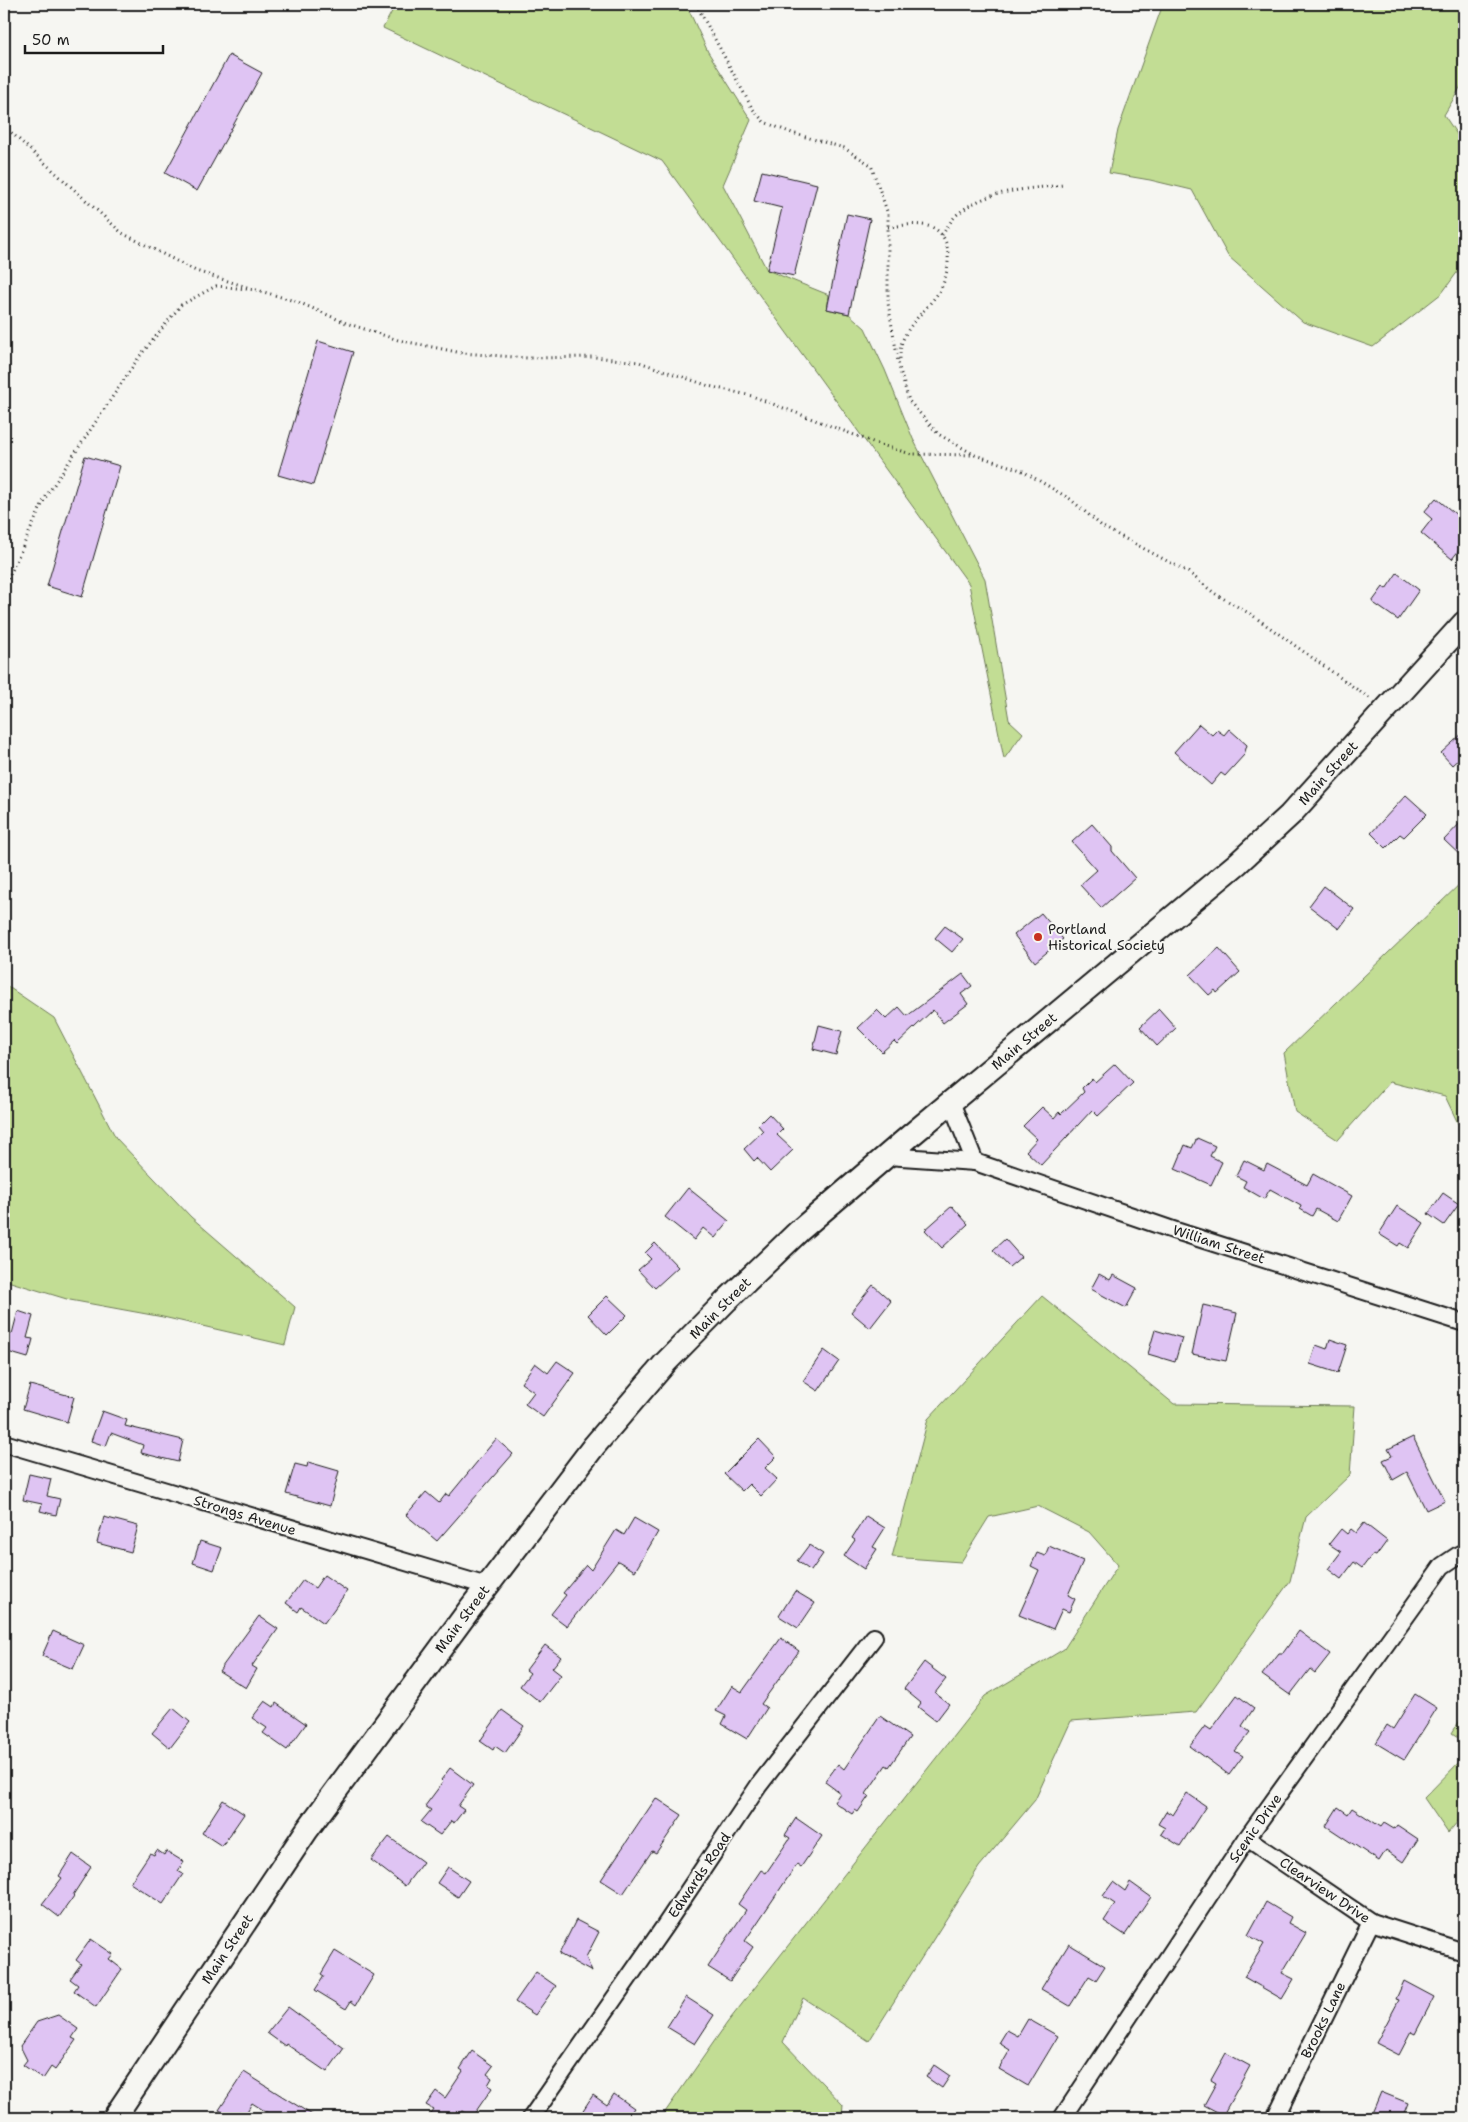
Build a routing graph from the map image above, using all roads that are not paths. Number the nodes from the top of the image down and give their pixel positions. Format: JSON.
{"nodes":[{"id":1,"x":1464,"y":623,"type":"edge"},
{"id":2,"x":951,"y":1102,"type":"junction"},
{"id":3,"x":887,"y":1156,"type":"junction"},
{"id":4,"x":975,"y":1162,"type":"junction"},
{"id":5,"x":1464,"y":1323,"type":"edge"},
{"id":6,"x":4,"y":1443,"type":"edge"},
{"id":7,"x":1464,"y":1554,"type":"edge"},
{"id":8,"x":487,"y":1586,"type":"junction"},
{"id":9,"x":874,"y":1637,"type":"dead end"},
{"id":10,"x":1246,"y":1838,"type":"junction"},
{"id":11,"x":1371,"y":1922,"type":"junction"},
{"id":12,"x":1464,"y":1952,"type":"edge"},
{"id":13,"x":114,"y":2118,"type":"edge"},
{"id":14,"x":531,"y":2118,"type":"edge"},
{"id":15,"x":1062,"y":2118,"type":"edge"},
{"id":16,"x":1275,"y":2118,"type":"edge"}],
"edges":[{"from":1,"to":2,"type":"main road","name":"Main Street"},
{"from":2,"to":3,"type":"main road","name":"Main Street"},
{"from":2,"to":4,"type":"street"},
{"from":3,"to":4,"type":"street","name":"William Street"},
{"from":3,"to":8,"type":"main road","name":"Main Street"},
{"from":4,"to":5,"type":"street","name":"William Street"},
{"from":6,"to":8,"type":"street","name":"Strongs Avenue"},
{"from":7,"to":10,"type":"street","name":"Scenic Drive"},
{"from":8,"to":13,"type":"main road","name":"Main Street"},
{"from":9,"to":14,"type":"street","name":"Edwards Road"},
{"from":10,"to":11,"type":"street","name":"Clearview Drive"},
{"from":10,"to":15,"type":"street","name":"Scenic Drive"},
{"from":11,"to":12,"type":"street","name":"Clearview Drive"},
{"from":11,"to":16,"type":"street","name":"Brooks Lane"}]}
